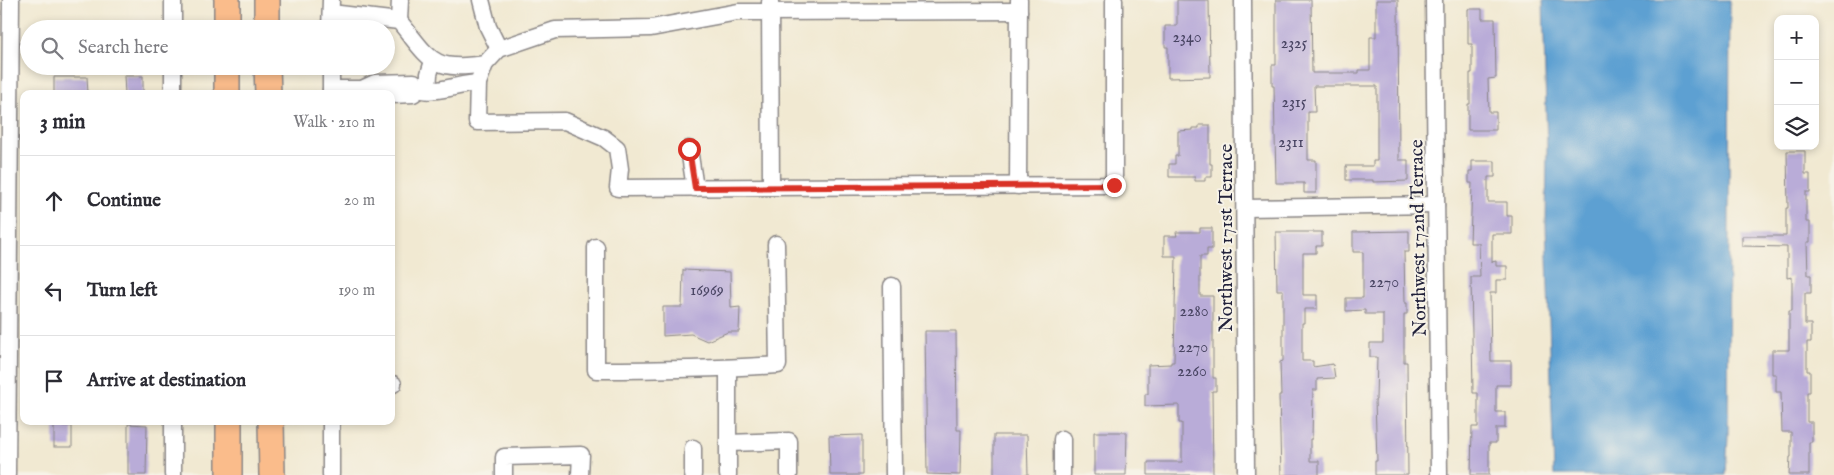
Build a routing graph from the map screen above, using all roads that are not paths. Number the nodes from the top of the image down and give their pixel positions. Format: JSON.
{"nodes":[{"id":1,"x":11,"y":0,"type":"edge"},
{"id":2,"x":173,"y":0,"type":"edge"},
{"id":3,"x":227,"y":0,"type":"edge"},
{"id":4,"x":267,"y":0,"type":"edge"},
{"id":5,"x":400,"y":0,"type":"edge"},
{"id":6,"x":481,"y":0,"type":"edge"},
{"id":7,"x":1114,"y":0,"type":"edge"},
{"id":8,"x":1243,"y":0,"type":"edge"},
{"id":9,"x":1434,"y":0,"type":"edge"},
{"id":10,"x":770,"y":6,"type":"edge"},
{"id":11,"x":1019,"y":6,"type":"edge"},
{"id":12,"x":330,"y":14,"type":"edge"},
{"id":13,"x":173,"y":20,"type":"edge"},
{"id":14,"x":227,"y":20,"type":"edge"},
{"id":15,"x":267,"y":20,"type":"edge"},
{"id":16,"x":389,"y":20,"type":"edge"},
{"id":17,"x":395,"y":21,"type":"edge"},
{"id":18,"x":399,"y":21,"type":"junction"},
{"id":19,"x":499,"y":49,"type":"junction"},
{"id":20,"x":6,"y":58,"type":"edge"},
{"id":21,"x":433,"y":61,"type":"junction"},
{"id":22,"x":485,"y":64,"type":"junction"},
{"id":23,"x":173,"y":75,"type":"edge"},
{"id":24,"x":227,"y":75,"type":"edge"},
{"id":25,"x":267,"y":75,"type":"edge"},
{"id":26,"x":330,"y":75,"type":"edge"},
{"id":27,"x":478,"y":83,"type":"junction"},
{"id":28,"x":424,"y":89,"type":"junction"},
{"id":29,"x":173,"y":90,"type":"edge"},
{"id":30,"x":227,"y":90,"type":"edge"},
{"id":31,"x":268,"y":90,"type":"edge"},
{"id":32,"x":330,"y":90,"type":"edge"},
{"id":33,"x":368,"y":90,"type":"edge"},
{"id":34,"x":395,"y":95,"type":"edge"},
{"id":35,"x":689,"y":149,"type":"dead end"},
{"id":36,"x":771,"y":186,"type":"junction"},
{"id":37,"x":1018,"y":186,"type":"junction"},
{"id":38,"x":695,"y":188,"type":"junction"},
{"id":39,"x":1436,"y":205,"type":"junction"},
{"id":40,"x":1245,"y":208,"type":"junction"},
{"id":41,"x":776,"y":244,"type":"dead end"},
{"id":42,"x":596,"y":247,"type":"dead end"},
{"id":43,"x":892,"y":286,"type":"dead end"},
{"id":44,"x":728,"y":368,"type":"junction"},
{"id":45,"x":173,"y":425,"type":"edge"},
{"id":46,"x":229,"y":425,"type":"edge"},
{"id":47,"x":271,"y":425,"type":"edge"},
{"id":48,"x":331,"y":425,"type":"edge"},
{"id":49,"x":1062,"y":439,"type":"dead end"},
{"id":50,"x":3,"y":442,"type":"edge"},
{"id":51,"x":728,"y":443,"type":"junction"},
{"id":52,"x":693,"y":448,"type":"dead end"},
{"id":53,"x":7,"y":475,"type":"edge"},
{"id":54,"x":174,"y":475,"type":"edge"},
{"id":55,"x":229,"y":475,"type":"edge"},
{"id":56,"x":272,"y":475,"type":"edge"},
{"id":57,"x":331,"y":475,"type":"edge"},
{"id":58,"x":504,"y":475,"type":"edge"},
{"id":59,"x":580,"y":475,"type":"edge"},
{"id":60,"x":693,"y":475,"type":"edge"},
{"id":61,"x":728,"y":475,"type":"edge"},
{"id":62,"x":789,"y":475,"type":"edge"},
{"id":63,"x":894,"y":475,"type":"edge"},
{"id":64,"x":1062,"y":475,"type":"edge"},
{"id":65,"x":1246,"y":475,"type":"edge"},
{"id":66,"x":1439,"y":475,"type":"edge"}],
"edges":[{"from":1,"to":20,"type":"street"},
{"from":2,"to":13,"type":"street"},
{"from":3,"to":14,"type":"highway"},
{"from":4,"to":15,"type":"highway"},
{"from":5,"to":18,"type":"street"},
{"from":6,"to":19,"type":"street"},
{"from":7,"to":37,"type":"street"},
{"from":8,"to":40,"type":"street","name":"Northwest 171st Terrace"},
{"from":9,"to":39,"type":"street","name":"Northwest 172nd Terrace"},
{"from":10,"to":11,"type":"street"},
{"from":10,"to":19,"type":"street"},
{"from":10,"to":36,"type":"street"},
{"from":11,"to":37,"type":"street"},
{"from":12,"to":16,"type":"street"},
{"from":17,"to":18,"type":"street"},
{"from":18,"to":21,"type":"street"},
{"from":19,"to":22,"type":"street"},
{"from":20,"to":50,"type":"street"},
{"from":21,"to":22,"type":"street"},
{"from":21,"to":28,"type":"street"},
{"from":22,"to":27,"type":"street"},
{"from":23,"to":29,"type":"street"},
{"from":24,"to":30,"type":"highway"},
{"from":25,"to":31,"type":"highway"},
{"from":26,"to":32,"type":"street"},
{"from":27,"to":28,"type":"street"},
{"from":27,"to":38,"type":"street"},
{"from":28,"to":33,"type":"street"},
{"from":28,"to":34,"type":"street"},
{"from":35,"to":38,"type":"street"},
{"from":36,"to":37,"type":"street"},
{"from":36,"to":38,"type":"street"},
{"from":39,"to":40,"type":"street"},
{"from":39,"to":66,"type":"street","name":"Northwest 172nd Terrace"},
{"from":40,"to":65,"type":"street","name":"Northwest 171st Terrace"},
{"from":41,"to":44,"type":"street"},
{"from":42,"to":44,"type":"street"},
{"from":43,"to":63,"type":"street"},
{"from":44,"to":51,"type":"street"},
{"from":45,"to":54,"type":"street"},
{"from":46,"to":55,"type":"highway"},
{"from":47,"to":56,"type":"highway"},
{"from":48,"to":57,"type":"street"},
{"from":49,"to":64,"type":"street"},
{"from":50,"to":53,"type":"street"},
{"from":51,"to":61,"type":"street"},
{"from":51,"to":62,"type":"street"},
{"from":52,"to":60,"type":"street"},
{"from":58,"to":59,"type":"street"}]}
